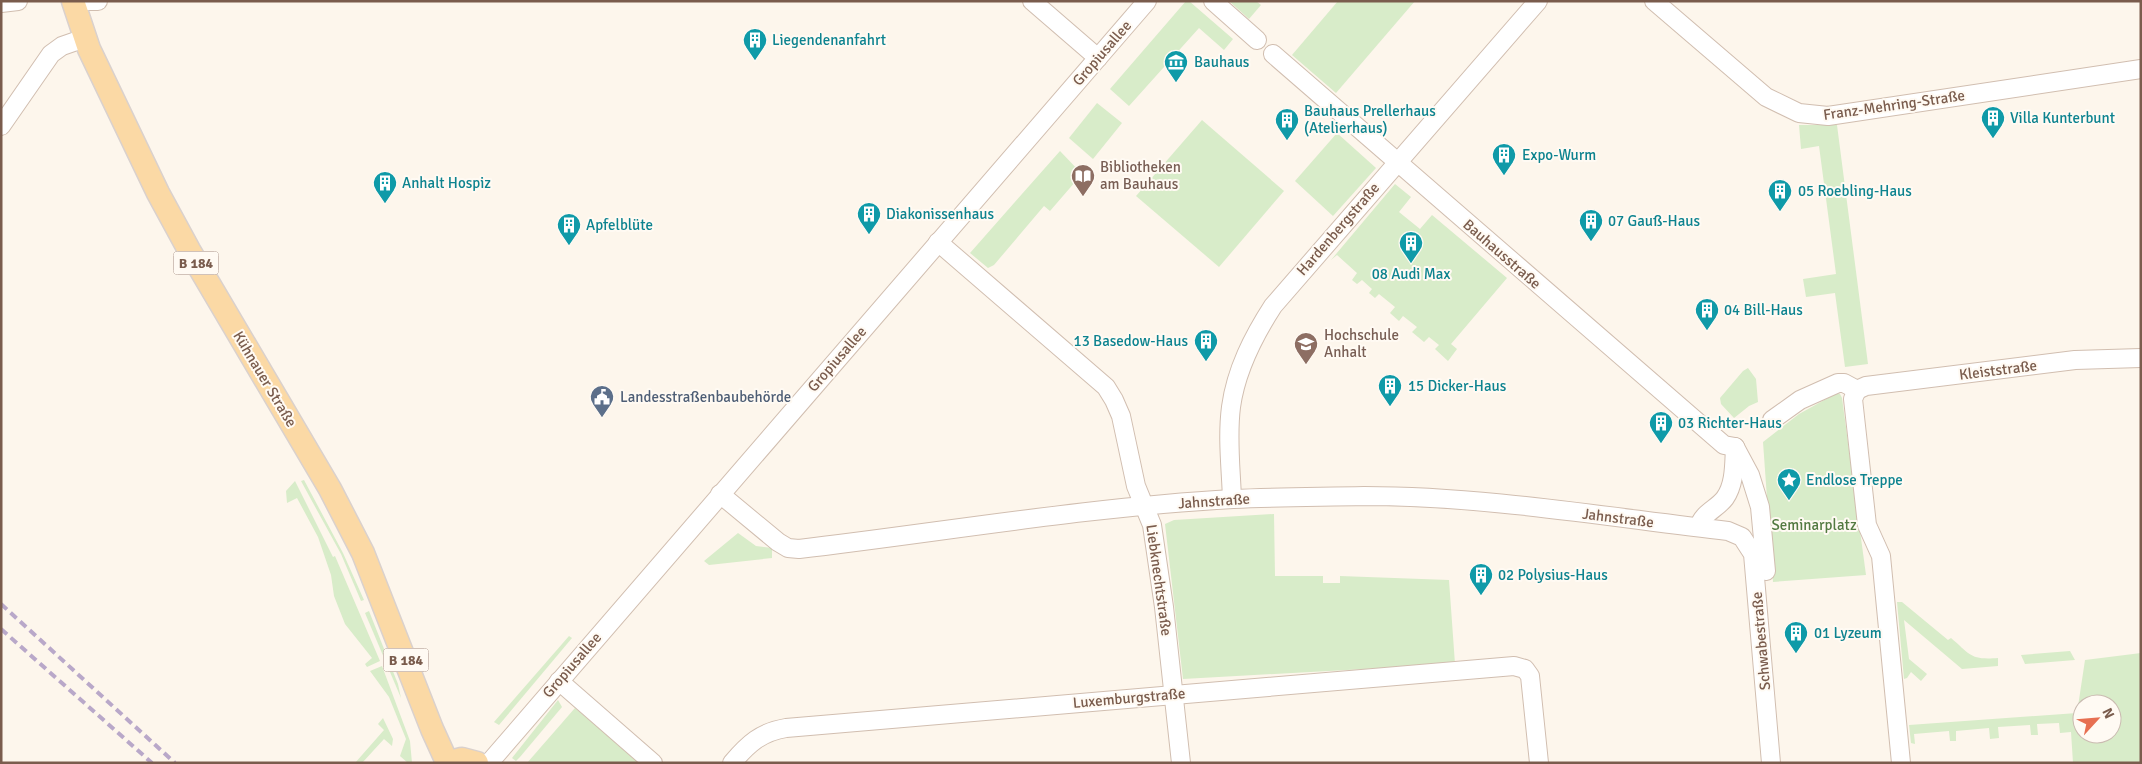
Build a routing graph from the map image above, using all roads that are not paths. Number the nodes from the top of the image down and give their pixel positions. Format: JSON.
{"nodes":[{"id":1,"x":18,"y":1,"type":"edge"},
{"id":2,"x":73,"y":1,"type":"edge"},
{"id":3,"x":84,"y":1,"type":"edge"},
{"id":4,"x":98,"y":1,"type":"edge"},
{"id":5,"x":1032,"y":1,"type":"edge"},
{"id":6,"x":1147,"y":1,"type":"edge"},
{"id":7,"x":1213,"y":1,"type":"edge"},
{"id":8,"x":1538,"y":1,"type":"edge"},
{"id":9,"x":1654,"y":1,"type":"edge"},
{"id":10,"x":1,"y":3,"type":"edge"},
{"id":11,"x":84,"y":38,"type":"junction"},
{"id":12,"x":1257,"y":40,"type":"dead end"},
{"id":13,"x":1273,"y":54,"type":"dead end"},
{"id":14,"x":1098,"y":58,"type":"junction"},
{"id":15,"x":2141,"y":69,"type":"edge"},
{"id":16,"x":1,"y":126,"type":"edge"},
{"id":17,"x":1397,"y":162,"type":"junction"},
{"id":18,"x":938,"y":242,"type":"junction"},
{"id":19,"x":2141,"y":358,"type":"edge"},
{"id":20,"x":1857,"y":390,"type":"junction"},
{"id":21,"x":1772,"y":420,"type":"dead end"},
{"id":22,"x":1734,"y":447,"type":"junction"},
{"id":23,"x":720,"y":494,"type":"junction"},
{"id":24,"x":1232,"y":499,"type":"junction"},
{"id":25,"x":1146,"y":506,"type":"junction"},
{"id":26,"x":1699,"y":527,"type":"junction"},
{"id":27,"x":1728,"y":531,"type":"joint"},
{"id":28,"x":1766,"y":572,"type":"dead end"},
{"id":29,"x":558,"y":680,"type":"junction"},
{"id":30,"x":1173,"y":694,"type":"junction"},
{"id":31,"x":447,"y":762,"type":"edge"},
{"id":32,"x":477,"y":763,"type":"edge"},
{"id":33,"x":489,"y":763,"type":"edge"},
{"id":34,"x":653,"y":763,"type":"edge"},
{"id":35,"x":732,"y":763,"type":"edge"},
{"id":36,"x":1181,"y":763,"type":"edge"},
{"id":37,"x":1538,"y":763,"type":"edge"},
{"id":38,"x":1771,"y":763,"type":"edge"},
{"id":39,"x":1901,"y":763,"type":"edge"}],
"edges":[{"from":1,"to":10,"type":"street"},
{"from":2,"to":11,"type":"main road","name":"Kühnauer Straße","number":"B 184"},
{"from":3,"to":4,"type":"street"},
{"from":5,"to":14,"type":"street"},
{"from":6,"to":14,"type":"street","name":"Gropiusallee"},
{"from":7,"to":12,"type":"street"},
{"from":8,"to":17,"type":"street","name":"Hardenbergstraße"},
{"from":9,"to":15,"type":"street","name":"Franz-Mehring-Straße"},
{"from":11,"to":16,"type":"street"},
{"from":11,"to":31,"type":"main road","name":"Kühnauer Straße","number":"B 184"},
{"from":13,"to":17,"type":"street","name":"Bauhausstraße"},
{"from":14,"to":18,"type":"street","name":"Gropiusallee"},
{"from":17,"to":22,"type":"street","name":"Bauhausstraße"},
{"from":17,"to":24,"type":"street","name":"Hardenbergstraße"},
{"from":18,"to":23,"type":"street","name":"Gropiusallee"},
{"from":18,"to":25,"type":"street","name":"Liebknechtstraße"},
{"from":19,"to":20,"type":"street","name":"Kleiststraße"},
{"from":20,"to":21,"type":"street"},
{"from":20,"to":39,"type":"street"},
{"from":22,"to":26,"type":"street"},
{"from":22,"to":28,"type":"street"},
{"from":23,"to":25,"type":"street","name":"Jahnstraße"},
{"from":23,"to":29,"type":"street","name":"Gropiusallee"},
{"from":24,"to":25,"type":"street","name":"Jahnstraße"},
{"from":24,"to":26,"type":"street","name":"Jahnstraße"},
{"from":25,"to":30,"type":"street","name":"Liebknechtstraße"},
{"from":26,"to":27,"type":"street","name":"Jahnstraße"},
{"from":27,"to":38,"type":"street","name":"Schwabestraße"},
{"from":29,"to":33,"type":"street","name":"Gropiusallee"},
{"from":29,"to":34,"type":"street"},
{"from":30,"to":35,"type":"street","name":"Luxemburgstraße"},
{"from":30,"to":36,"type":"street","name":"Liebknechtstraße"},
{"from":30,"to":37,"type":"street","name":"Luxemburgstraße"},
{"from":31,"to":32,"type":"main road"}]}
